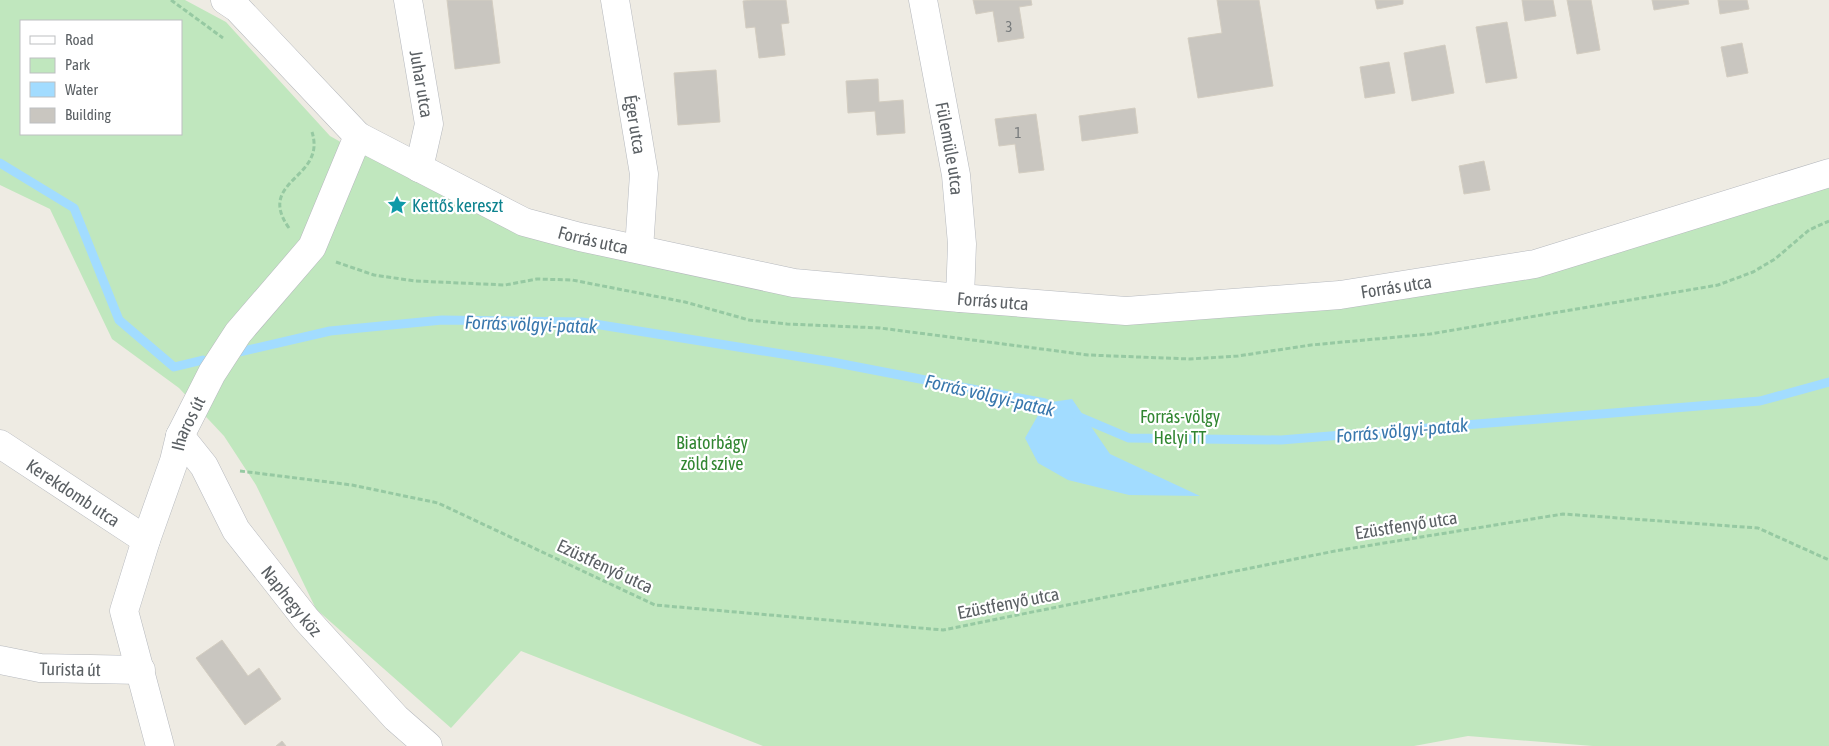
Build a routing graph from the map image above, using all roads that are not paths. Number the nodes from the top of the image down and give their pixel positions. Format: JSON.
{"nodes":[{"id":1,"x":225,"y":0,"type":"edge"},
{"id":2,"x":408,"y":0,"type":"edge"},
{"id":3,"x":614,"y":0,"type":"edge"},
{"id":4,"x":923,"y":0,"type":"edge"},
{"id":5,"x":358,"y":136,"type":"junction"},
{"id":6,"x":419,"y":168,"type":"junction"},
{"id":7,"x":1829,"y":173,"type":"edge"},
{"id":8,"x":640,"y":249,"type":"junction"},
{"id":9,"x":960,"y":298,"type":"junction"},
{"id":10,"x":180,"y":436,"type":"junction"},
{"id":11,"x":0,"y":444,"type":"edge"},
{"id":12,"x":146,"y":540,"type":"junction"},
{"id":13,"x":0,"y":660,"type":"edge"},
{"id":14,"x":141,"y":670,"type":"junction"},
{"id":15,"x":160,"y":746,"type":"edge"},
{"id":16,"x":428,"y":746,"type":"edge"}],
"edges":[{"from":1,"to":5,"type":"street","name":"Forrás utca"},
{"from":2,"to":6,"type":"street","name":"Juhar utca"},
{"from":3,"to":8,"type":"street","name":"Éger utca"},
{"from":4,"to":9,"type":"street","name":"Fülemüle utca"},
{"from":5,"to":6,"type":"street","name":"Forrás utca"},
{"from":5,"to":10,"type":"street","name":"Iharos út"},
{"from":6,"to":8,"type":"street","name":"Forrás utca"},
{"from":7,"to":9,"type":"street","name":"Forrás utca"},
{"from":8,"to":9,"type":"street","name":"Forrás utca"},
{"from":10,"to":12,"type":"street","name":"Iharos út"},
{"from":10,"to":16,"type":"street","name":"Naphegy köz"},
{"from":11,"to":12,"type":"street","name":"Kerekdomb utca"},
{"from":12,"to":14,"type":"street","name":"Iharos út"},
{"from":13,"to":14,"type":"street","name":"Turista út"},
{"from":14,"to":15,"type":"street","name":"Iharos út"}]}
